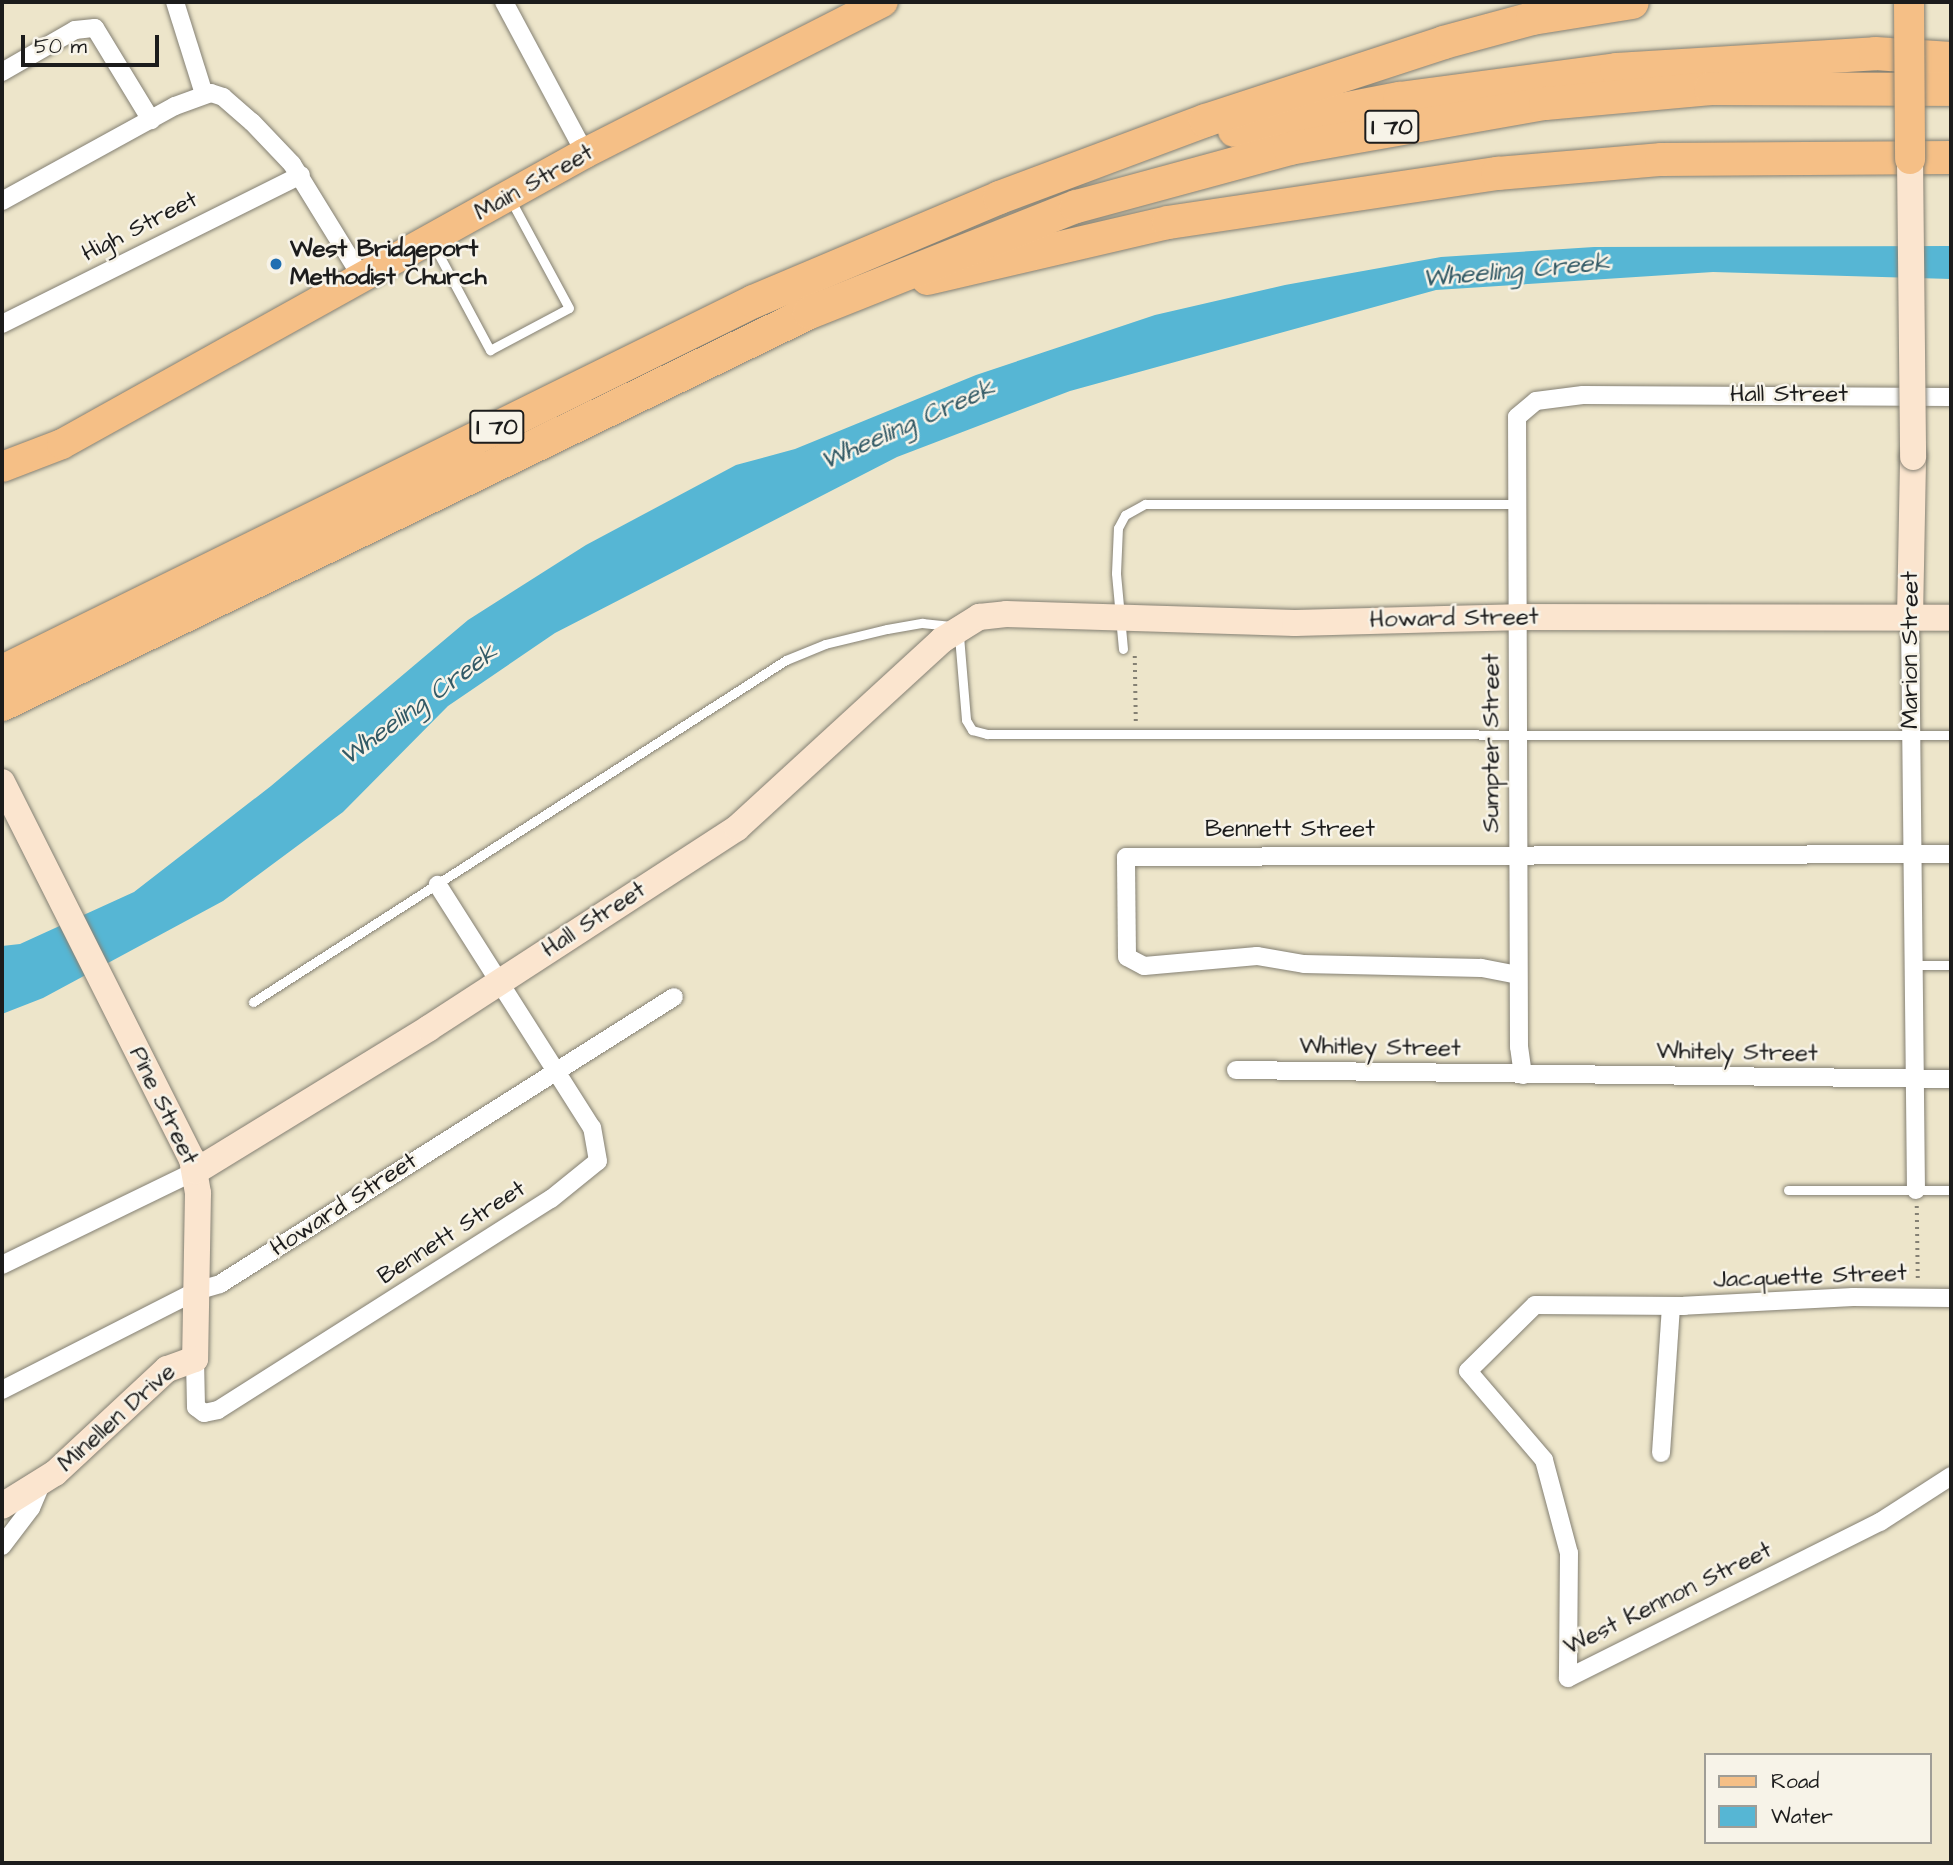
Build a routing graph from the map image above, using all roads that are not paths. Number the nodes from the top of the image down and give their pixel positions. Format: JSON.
{"nodes":[{"id":1,"x":175,"y":2,"type":"edge"},
{"id":2,"x":504,"y":2,"type":"edge"},
{"id":3,"x":883,"y":2,"type":"edge"},
{"id":4,"x":1632,"y":2,"type":"edge"},
{"id":5,"x":1909,"y":3,"type":"edge"},
{"id":6,"x":1951,"y":58,"type":"edge"},
{"id":7,"x":2,"y":72,"type":"edge"},
{"id":8,"x":1951,"y":89,"type":"edge"},
{"id":9,"x":204,"y":94,"type":"junction"},
{"id":10,"x":151,"y":120,"type":"junction"},
{"id":11,"x":585,"y":153,"type":"junction"},
{"id":12,"x":1951,"y":158,"type":"edge"},
{"id":13,"x":1910,"y":159,"type":"junction"},
{"id":14,"x":301,"y":175,"type":"junction"},
{"id":15,"x":509,"y":197,"type":"junction"},
{"id":16,"x":999,"y":198,"type":"junction"},
{"id":17,"x":2,"y":201,"type":"edge"},
{"id":18,"x":431,"y":241,"type":"junction"},
{"id":19,"x":362,"y":278,"type":"junction"},
{"id":20,"x":856,"y":291,"type":"junction"},
{"id":21,"x":2,"y":324,"type":"edge"},
{"id":22,"x":1626,"y":395,"type":"joint"},
{"id":23,"x":1951,"y":397,"type":"edge"},
{"id":24,"x":2,"y":467,"type":"edge"},
{"id":25,"x":1516,"y":504,"type":"junction"},
{"id":26,"x":1122,"y":617,"type":"junction"},
{"id":27,"x":1517,"y":617,"type":"junction"},
{"id":28,"x":1910,"y":618,"type":"junction"},
{"id":29,"x":1951,"y":618,"type":"edge"},
{"id":30,"x":959,"y":626,"type":"junction"},
{"id":31,"x":1123,"y":649,"type":"dead end"},
{"id":32,"x":2,"y":671,"type":"edge"},
{"id":33,"x":2,"y":704,"type":"edge"},
{"id":34,"x":1911,"y":734,"type":"junction"},
{"id":35,"x":1517,"y":735,"type":"junction"},
{"id":36,"x":1951,"y":735,"type":"edge"},
{"id":37,"x":2,"y":782,"type":"edge"},
{"id":38,"x":1914,"y":854,"type":"junction"},
{"id":39,"x":1951,"y":854,"type":"edge"},
{"id":40,"x":1517,"y":855,"type":"junction"},
{"id":41,"x":438,"y":885,"type":"junction"},
{"id":42,"x":1914,"y":965,"type":"junction"},
{"id":43,"x":1951,"y":965,"type":"edge"},
{"id":44,"x":1518,"y":975,"type":"junction"},
{"id":45,"x":499,"y":981,"type":"junction"},
{"id":46,"x":674,"y":997,"type":"dead end"},
{"id":47,"x":253,"y":1002,"type":"dead end"},
{"id":48,"x":556,"y":1070,"type":"junction"},
{"id":49,"x":1236,"y":1070,"type":"dead end"},
{"id":50,"x":1523,"y":1075,"type":"junction"},
{"id":51,"x":1914,"y":1079,"type":"junction"},
{"id":52,"x":1951,"y":1079,"type":"edge"},
{"id":53,"x":196,"y":1171,"type":"junction"},
{"id":54,"x":1788,"y":1189,"type":"dead end"},
{"id":55,"x":1916,"y":1190,"type":"junction"},
{"id":56,"x":1951,"y":1190,"type":"edge"},
{"id":57,"x":2,"y":1265,"type":"edge"},
{"id":58,"x":196,"y":1292,"type":"junction"},
{"id":59,"x":1951,"y":1298,"type":"edge"},
{"id":60,"x":1671,"y":1306,"type":"junction"},
{"id":61,"x":195,"y":1359,"type":"junction"},
{"id":62,"x":278,"y":1373,"type":"joint"},
{"id":63,"x":2,"y":1390,"type":"edge"},
{"id":64,"x":1661,"y":1453,"type":"dead end"},
{"id":65,"x":1951,"y":1476,"type":"edge"},
{"id":66,"x":41,"y":1485,"type":"junction"},
{"id":67,"x":2,"y":1506,"type":"edge"},
{"id":68,"x":2,"y":1546,"type":"edge"}],
"edges":[{"from":1,"to":9,"type":"street"},
{"from":2,"to":11,"type":"street"},
{"from":3,"to":11,"type":"main road","name":"Main Street"},
{"from":4,"to":16,"type":"highway"},
{"from":5,"to":13,"type":"main road","name":"Marion Street","bridge":true},
{"from":6,"to":16,"type":"highway","number":"I 70"},
{"from":7,"to":10,"type":"street"},
{"from":8,"to":20,"type":"highway","number":"I 70"},
{"from":9,"to":10,"type":"street"},
{"from":9,"to":14,"type":"street"},
{"from":10,"to":17,"type":"street"},
{"from":11,"to":15,"type":"main road","name":"Main Street"},
{"from":12,"to":13,"type":"highway"},
{"from":13,"to":20,"type":"highway"},
{"from":13,"to":28,"type":"street","name":"Marion Street","bridge":true},
{"from":14,"to":19,"type":"street"},
{"from":14,"to":21,"type":"street","name":"High Street"},
{"from":15,"to":18,"type":"main road","name":"Main Street"},
{"from":15,"to":18,"type":"lane"},
{"from":16,"to":32,"type":"highway","number":"I 70"},
{"from":18,"to":19,"type":"main road","name":"Main Street"},
{"from":19,"to":24,"type":"main road","name":"Main Street"},
{"from":20,"to":33,"type":"highway","number":"I 70"},
{"from":22,"to":23,"type":"street","name":"Hall Street"},
{"from":22,"to":25,"type":"street","name":"Sumpter Street"},
{"from":25,"to":26,"type":"lane"},
{"from":25,"to":27,"type":"street","name":"Sumpter Street"},
{"from":26,"to":27,"type":"street","name":"Howard Street"},
{"from":26,"to":30,"type":"street","name":"Howard Street"},
{"from":26,"to":31,"type":"lane"},
{"from":27,"to":28,"type":"street","name":"Howard Street"},
{"from":27,"to":35,"type":"street","name":"Sumpter Street"},
{"from":28,"to":29,"type":"street","name":"Howard Street"},
{"from":28,"to":34,"type":"street","name":"Marion Street"},
{"from":30,"to":35,"type":"lane"},
{"from":30,"to":41,"type":"lane"},
{"from":30,"to":45,"type":"street","name":"Hall Street"},
{"from":34,"to":35,"type":"lane"},
{"from":34,"to":36,"type":"lane"},
{"from":34,"to":38,"type":"street","name":"Marion Street"},
{"from":35,"to":40,"type":"street","name":"Sumpter Street"},
{"from":37,"to":53,"type":"street","name":"Pine Street"},
{"from":38,"to":39,"type":"street","name":"Bennett Street"},
{"from":38,"to":40,"type":"street","name":"Bennett Street"},
{"from":38,"to":42,"type":"street","name":"Marion Street"},
{"from":40,"to":44,"type":"street","name":"Sumpter Street"},
{"from":40,"to":44,"type":"street","name":"Bennett Street"},
{"from":41,"to":45,"type":"street","name":"Bennett Street"},
{"from":41,"to":47,"type":"lane"},
{"from":42,"to":43,"type":"lane"},
{"from":42,"to":51,"type":"street","name":"Marion Street"},
{"from":44,"to":50,"type":"street","name":"Sumpter Street"},
{"from":45,"to":48,"type":"street","name":"Bennett Street"},
{"from":45,"to":53,"type":"street","name":"Hall Street"},
{"from":46,"to":48,"type":"street","name":"Howard Street"},
{"from":48,"to":58,"type":"street","name":"Howard Street"},
{"from":48,"to":62,"type":"street","name":"Bennett Street"},
{"from":49,"to":50,"type":"street","name":"Whitley Street"},
{"from":50,"to":51,"type":"street","name":"Whitely Street"},
{"from":51,"to":52,"type":"street","name":"Whitely Street"},
{"from":51,"to":55,"type":"street","name":"Marion Street"},
{"from":53,"to":57,"type":"street"},
{"from":53,"to":58,"type":"street","name":"Pine Street"},
{"from":54,"to":55,"type":"lane"},
{"from":55,"to":56,"type":"lane"},
{"from":58,"to":61,"type":"street","name":"Pine Street"},
{"from":58,"to":63,"type":"street","name":"Howard Street"},
{"from":59,"to":60,"type":"street","name":"Jacquette Street"},
{"from":60,"to":64,"type":"street"},
{"from":60,"to":65,"type":"street","name":"West Kennon Street"},
{"from":61,"to":62,"type":"street","name":"Pine Street"},
{"from":61,"to":66,"type":"street","name":"Minellen Drive"},
{"from":66,"to":67,"type":"street","name":"Minellen Drive"},
{"from":66,"to":68,"type":"street"}]}
